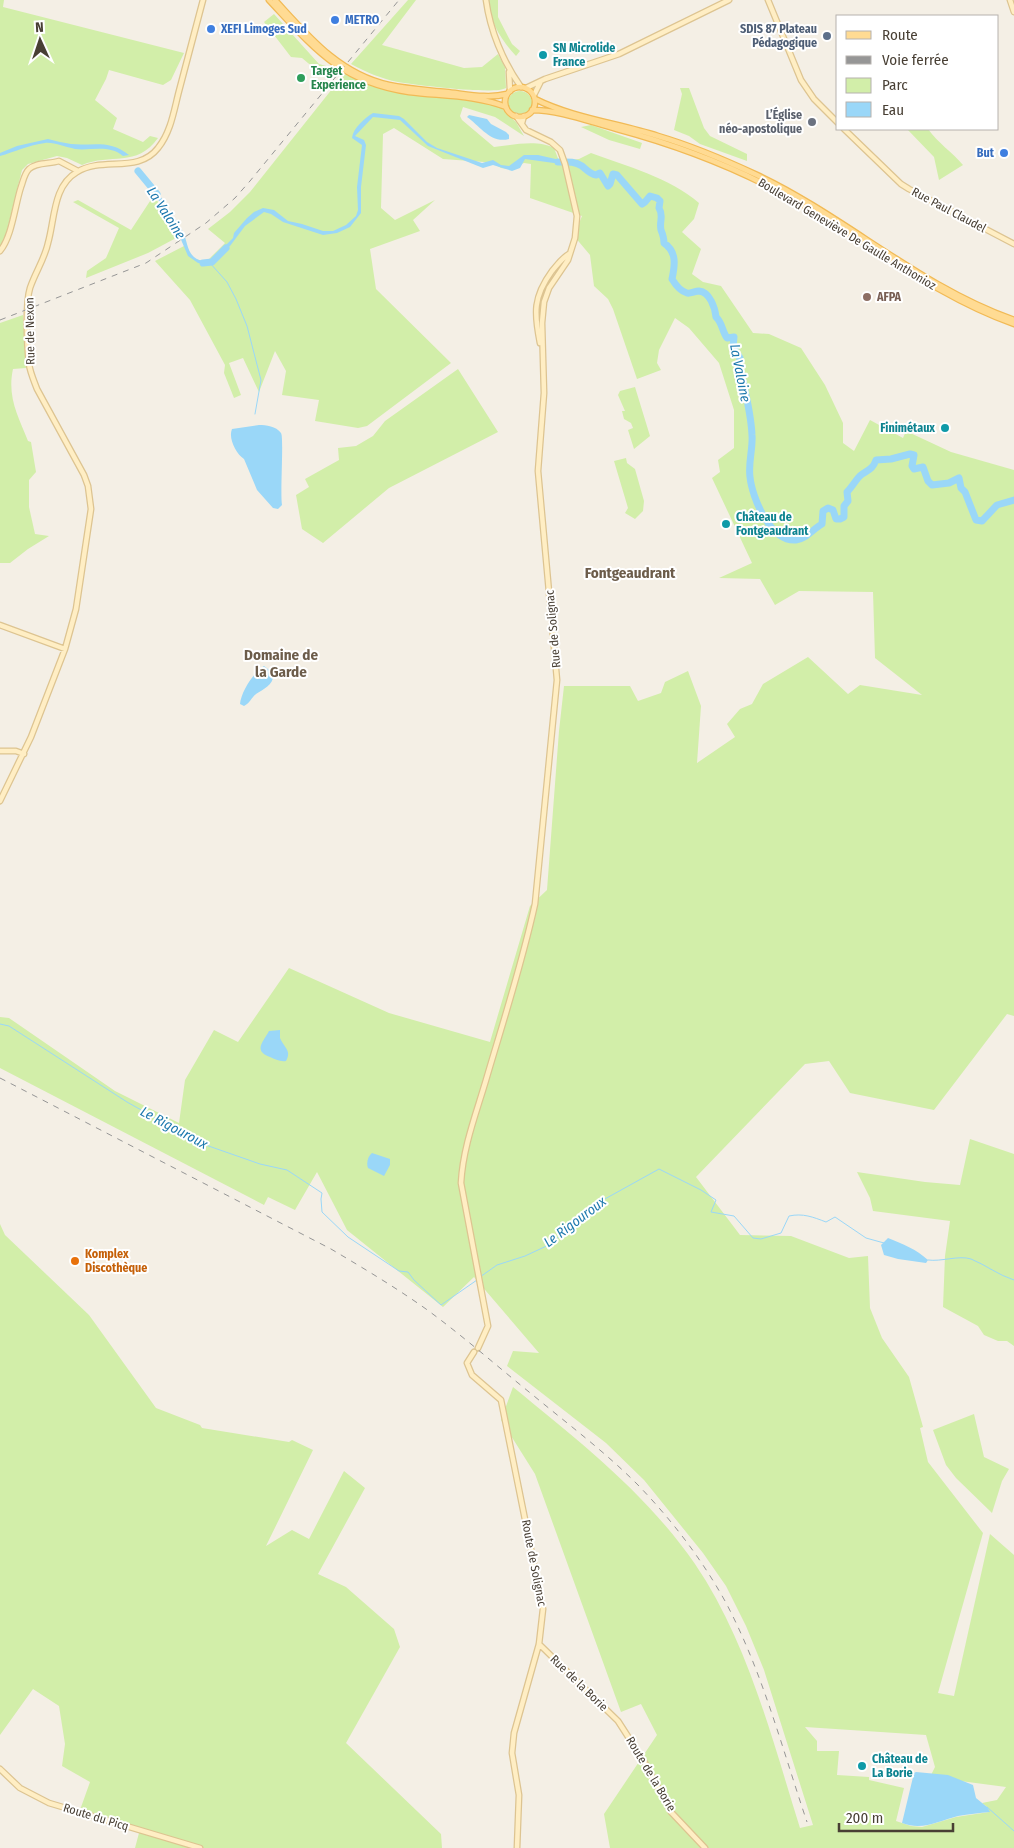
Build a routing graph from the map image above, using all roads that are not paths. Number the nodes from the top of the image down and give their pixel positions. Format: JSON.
{"nodes":[{"id":1,"x":203,"y":0,"type":"edge"},
{"id":2,"x":269,"y":0,"type":"edge"},
{"id":3,"x":275,"y":0,"type":"edge"},
{"id":4,"x":486,"y":0,"type":"edge"},
{"id":5,"x":729,"y":0,"type":"edge"},
{"id":6,"x":768,"y":0,"type":"edge"},
{"id":7,"x":1010,"y":0,"type":"edge"},
{"id":8,"x":1014,"y":12,"type":"edge"},
{"id":9,"x":509,"y":69,"type":"junction"},
{"id":10,"x":543,"y":80,"type":"junction"},
{"id":11,"x":523,"y":87,"type":"junction"},
{"id":12,"x":508,"y":93,"type":"junction"},
{"id":13,"x":534,"y":97,"type":"junction"},
{"id":14,"x":506,"y":107,"type":"junction"},
{"id":15,"x":532,"y":110,"type":"junction"},
{"id":16,"x":516,"y":116,"type":"junction"},
{"id":17,"x":524,"y":116,"type":"junction"},
{"id":18,"x":836,"y":121,"type":"edge"},
{"id":19,"x":522,"y":123,"type":"junction"},
{"id":20,"x":845,"y":130,"type":"edge"},
{"id":21,"x":78,"y":171,"type":"junction"},
{"id":22,"x":1014,"y":244,"type":"edge"},
{"id":23,"x":0,"y":251,"type":"edge"},
{"id":24,"x":569,"y":254,"type":"junction"},
{"id":25,"x":1014,"y":320,"type":"edge"},
{"id":26,"x":1014,"y":324,"type":"edge"},
{"id":27,"x":542,"y":354,"type":"junction"},
{"id":28,"x":0,"y":625,"type":"edge"},
{"id":29,"x":65,"y":649,"type":"junction"},
{"id":30,"x":0,"y":751,"type":"edge"},
{"id":31,"x":24,"y":754,"type":"junction"},
{"id":32,"x":0,"y":801,"type":"edge"},
{"id":33,"x":478,"y":1348,"type":"dead end"},
{"id":34,"x":474,"y":1352,"type":"dead end"},
{"id":35,"x":539,"y":1644,"type":"junction"},
{"id":36,"x":618,"y":1721,"type":"joint"},
{"id":37,"x":0,"y":1769,"type":"edge"},
{"id":38,"x":200,"y":1848,"type":"edge"},
{"id":39,"x":517,"y":1848,"type":"edge"},
{"id":40,"x":705,"y":1848,"type":"edge"}],
"edges":[{"from":1,"to":21,"type":"street"},
{"from":2,"to":14,"type":"main road"},
{"from":3,"to":12,"type":"main road"},
{"from":4,"to":9,"type":"street"},
{"from":5,"to":10,"type":"street"},
{"from":6,"to":18,"type":"street"},
{"from":7,"to":8,"type":"street"},
{"from":9,"to":11,"type":"street"},
{"from":9,"to":12,"type":"street"},
{"from":10,"to":11,"type":"street"},
{"from":10,"to":13,"type":"street"},
{"from":11,"to":12,"type":"main road"},
{"from":11,"to":13,"type":"main road"},
{"from":12,"to":14,"type":"main road"},
{"from":13,"to":15,"type":"main road"},
{"from":13,"to":25,"type":"main road","name":"Boulevard Geneviève De Gaulle Anthonioz"},
{"from":14,"to":16,"type":"main road"},
{"from":15,"to":17,"type":"main road"},
{"from":15,"to":26,"type":"main road","name":"Boulevard Geneviève De Gaulle Anthonioz"},
{"from":16,"to":17,"type":"main road"},
{"from":16,"to":19,"type":"street"},
{"from":17,"to":19,"type":"street"},
{"from":19,"to":24,"type":"street","name":"Rue de Solignac"},
{"from":20,"to":22,"type":"street","name":"Rue Paul Claudel"},
{"from":21,"to":23,"type":"street"},
{"from":21,"to":29,"type":"street","name":"Rue de Nexon"},
{"from":24,"to":27,"type":"street","name":"Rue de Solignac"},
{"from":24,"to":27,"type":"street","name":"Rue de Solignac"},
{"from":27,"to":33,"type":"street","name":"Rue de Solignac"},
{"from":28,"to":29,"type":"street"},
{"from":29,"to":31,"type":"street","name":"Rue de Nexon"},
{"from":30,"to":31,"type":"street"},
{"from":31,"to":32,"type":"street","name":"Rue de Nexon"},
{"from":34,"to":35,"type":"street","name":"Route de Solignac"},
{"from":35,"to":36,"type":"street","name":"Rue de la Borie"},
{"from":35,"to":39,"type":"street","name":"Route de Solignac"},
{"from":36,"to":40,"type":"street","name":"Route de la Borie"},
{"from":37,"to":38,"type":"street","name":"Route du Picq"}]}
